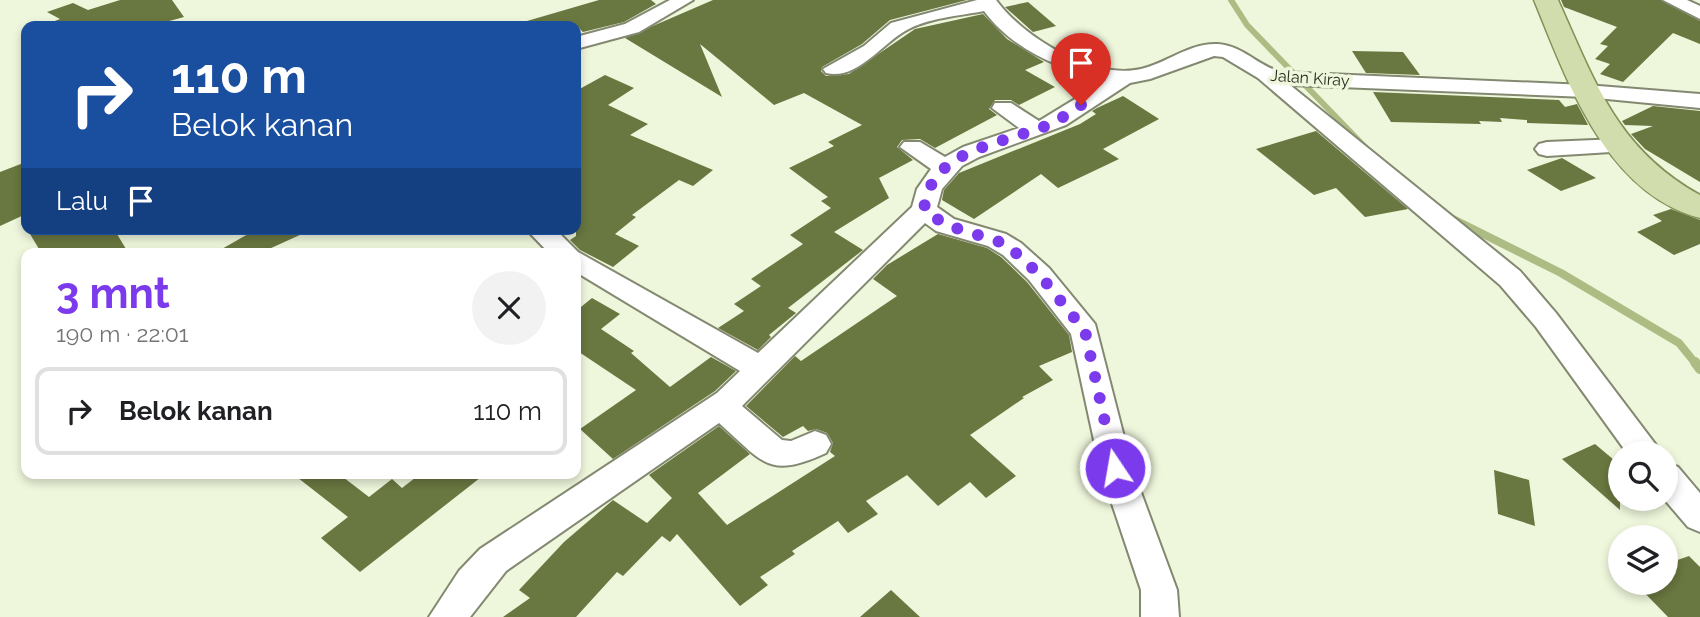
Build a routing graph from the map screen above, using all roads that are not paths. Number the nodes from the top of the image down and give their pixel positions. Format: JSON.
{"nodes":[{"id":1,"x":684,"y":0,"type":"edge"},
{"id":2,"x":1546,"y":0,"type":"edge"},
{"id":3,"x":1672,"y":0,"type":"edge"},
{"id":4,"x":987,"y":2,"type":"edge"},
{"id":5,"x":1700,"y":13,"type":"edge"},
{"id":6,"x":581,"y":42,"type":"edge"},
{"id":7,"x":833,"y":69,"type":"dead end"},
{"id":8,"x":1126,"y":76,"type":"junction"},
{"id":9,"x":1275,"y":78,"type":"junction"},
{"id":10,"x":1586,"y":91,"type":"junction"},
{"id":11,"x":1700,"y":101,"type":"edge"},
{"id":12,"x":1003,"y":108,"type":"dead end"},
{"id":13,"x":1037,"y":129,"type":"junction"},
{"id":14,"x":1619,"y":146,"type":"junction"},
{"id":15,"x":912,"y":147,"type":"dead end"},
{"id":16,"x":1546,"y":149,"type":"dead end"},
{"id":17,"x":945,"y":167,"type":"junction"},
{"id":18,"x":1700,"y":208,"type":"edge"},
{"id":19,"x":924,"y":210,"type":"junction"},
{"id":20,"x":545,"y":235,"type":"edge"},
{"id":21,"x":560,"y":248,"type":"edge"},
{"id":22,"x":581,"y":263,"type":"edge"},
{"id":23,"x":763,"y":370,"type":"junction"},
{"id":24,"x":721,"y":406,"type":"junction"},
{"id":25,"x":1636,"y":441,"type":"edge"},
{"id":26,"x":815,"y":444,"type":"dead end"},
{"id":27,"x":1678,"y":491,"type":"edge"},
{"id":28,"x":1700,"y":517,"type":"edge"},
{"id":29,"x":448,"y":617,"type":"edge"},
{"id":30,"x":1160,"y":617,"type":"edge"}],
"edges":[{"from":1,"to":6,"type":"street"},
{"from":2,"to":10,"type":"main road"},
{"from":3,"to":5,"type":"street"},
{"from":4,"to":7,"type":"street"},
{"from":4,"to":8,"type":"street","name":"Jalan Kiray"},
{"from":8,"to":9,"type":"street","name":"Jalan Kiray"},
{"from":8,"to":13,"type":"street"},
{"from":9,"to":10,"type":"street","name":"Jalan Kiray"},
{"from":9,"to":25,"type":"street"},
{"from":10,"to":11,"type":"street","name":"Jalan Kiray"},
{"from":10,"to":14,"type":"main road"},
{"from":12,"to":13,"type":"street"},
{"from":13,"to":17,"type":"street"},
{"from":14,"to":16,"type":"street"},
{"from":14,"to":18,"type":"main road"},
{"from":15,"to":17,"type":"street"},
{"from":17,"to":19,"type":"street"},
{"from":19,"to":23,"type":"street"},
{"from":19,"to":30,"type":"street"},
{"from":20,"to":21,"type":"street"},
{"from":22,"to":23,"type":"street"},
{"from":23,"to":24,"type":"street"},
{"from":24,"to":26,"type":"street"},
{"from":24,"to":29,"type":"street"},
{"from":27,"to":28,"type":"street"}]}
